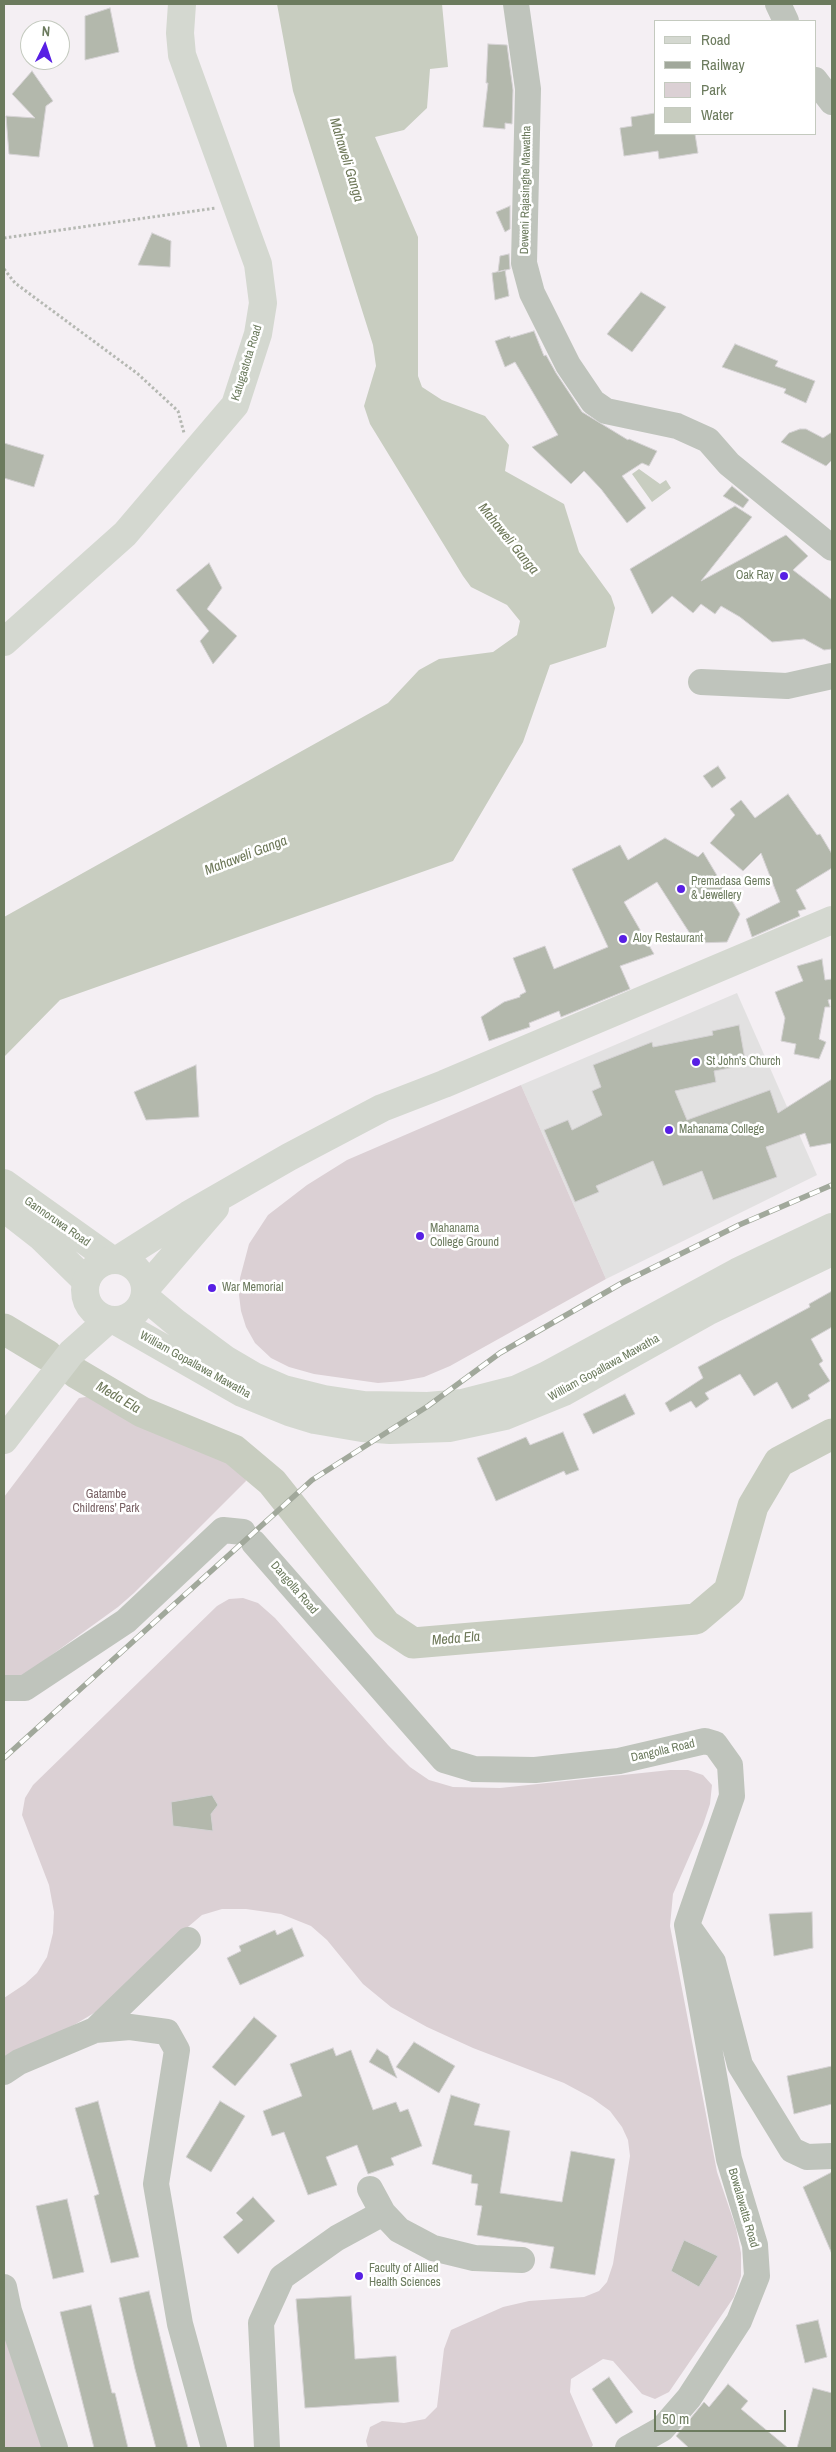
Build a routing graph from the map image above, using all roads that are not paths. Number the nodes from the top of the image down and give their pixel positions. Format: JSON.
{"nodes":[{"id":1,"x":182,"y":4,"type":"edge"},
{"id":2,"x":516,"y":4,"type":"edge"},
{"id":3,"x":778,"y":4,"type":"edge"},
{"id":4,"x":786,"y":20,"type":"edge"},
{"id":5,"x":816,"y":81,"type":"edge"},
{"id":6,"x":832,"y":102,"type":"edge"},
{"id":7,"x":832,"y":548,"type":"edge"},
{"id":8,"x":4,"y":642,"type":"edge"},
{"id":9,"x":832,"y":676,"type":"edge"},
{"id":10,"x":701,"y":682,"type":"dead end"},
{"id":11,"x":832,"y":920,"type":"edge"},
{"id":12,"x":4,"y":1184,"type":"edge"},
{"id":13,"x":230,"y":1192,"type":"junction"},
{"id":14,"x":4,"y":1208,"type":"edge"},
{"id":15,"x":832,"y":1227,"type":"edge"},
{"id":16,"x":832,"y":1252,"type":"edge"},
{"id":17,"x":115,"y":1260,"type":"junction"},
{"id":18,"x":86,"y":1289,"type":"junction"},
{"id":19,"x":145,"y":1292,"type":"junction"},
{"id":20,"x":112,"y":1320,"type":"junction"},
{"id":21,"x":71,"y":1353,"type":"junction"},
{"id":22,"x":4,"y":1440,"type":"edge"},
{"id":23,"x":4,"y":1688,"type":"edge"},
{"id":24,"x":687,"y":1925,"type":"junction"},
{"id":25,"x":188,"y":1940,"type":"dead end"},
{"id":26,"x":95,"y":2030,"type":"junction"},
{"id":27,"x":4,"y":2072,"type":"edge"},
{"id":28,"x":832,"y":2156,"type":"edge"},
{"id":29,"x":370,"y":2189,"type":"dead end"},
{"id":30,"x":383,"y":2213,"type":"junction"},
{"id":31,"x":522,"y":2260,"type":"dead end"},
{"id":32,"x":4,"y":2287,"type":"edge"},
{"id":33,"x":667,"y":2439,"type":"edge"},
{"id":34,"x":55,"y":2448,"type":"edge"},
{"id":35,"x":214,"y":2448,"type":"edge"},
{"id":36,"x":267,"y":2448,"type":"edge"},
{"id":37,"x":628,"y":2448,"type":"edge"}],
"edges":[{"from":1,"to":8,"type":"main road","name":"Katugastota Road"},
{"from":2,"to":7,"type":"street","name":"Deweni Rajasinghe Mawatha"},
{"from":3,"to":4,"type":"street"},
{"from":5,"to":6,"type":"street"},
{"from":9,"to":10,"type":"street"},
{"from":11,"to":13,"type":"main road"},
{"from":12,"to":17,"type":"main road","name":"Gannoruwa Road"},
{"from":13,"to":17,"type":"main road"},
{"from":13,"to":19,"type":"main road"},
{"from":14,"to":18,"type":"main road","name":"Gannoruwa Road"},
{"from":15,"to":19,"type":"main road","name":"William Gopallawa Mawatha"},
{"from":16,"to":20,"type":"main road","name":"William Gopallawa Mawatha"},
{"from":17,"to":18,"type":"main road"},
{"from":17,"to":19,"type":"main road"},
{"from":18,"to":20,"type":"main road"},
{"from":18,"to":21,"type":"main road"},
{"from":19,"to":20,"type":"main road"},
{"from":20,"to":21,"type":"main road"},
{"from":21,"to":22,"type":"main road"},
{"from":23,"to":24,"type":"street","name":"Dangolla Road"},
{"from":24,"to":28,"type":"street"},
{"from":24,"to":33,"type":"street","name":"Bowalawatta Road"},
{"from":25,"to":26,"type":"street"},
{"from":26,"to":27,"type":"street"},
{"from":26,"to":35,"type":"street"},
{"from":29,"to":30,"type":"street"},
{"from":30,"to":31,"type":"street"},
{"from":30,"to":36,"type":"street"},
{"from":32,"to":34,"type":"street"},
{"from":33,"to":37,"type":"street","name":"Bowalawatta Road"}]}
